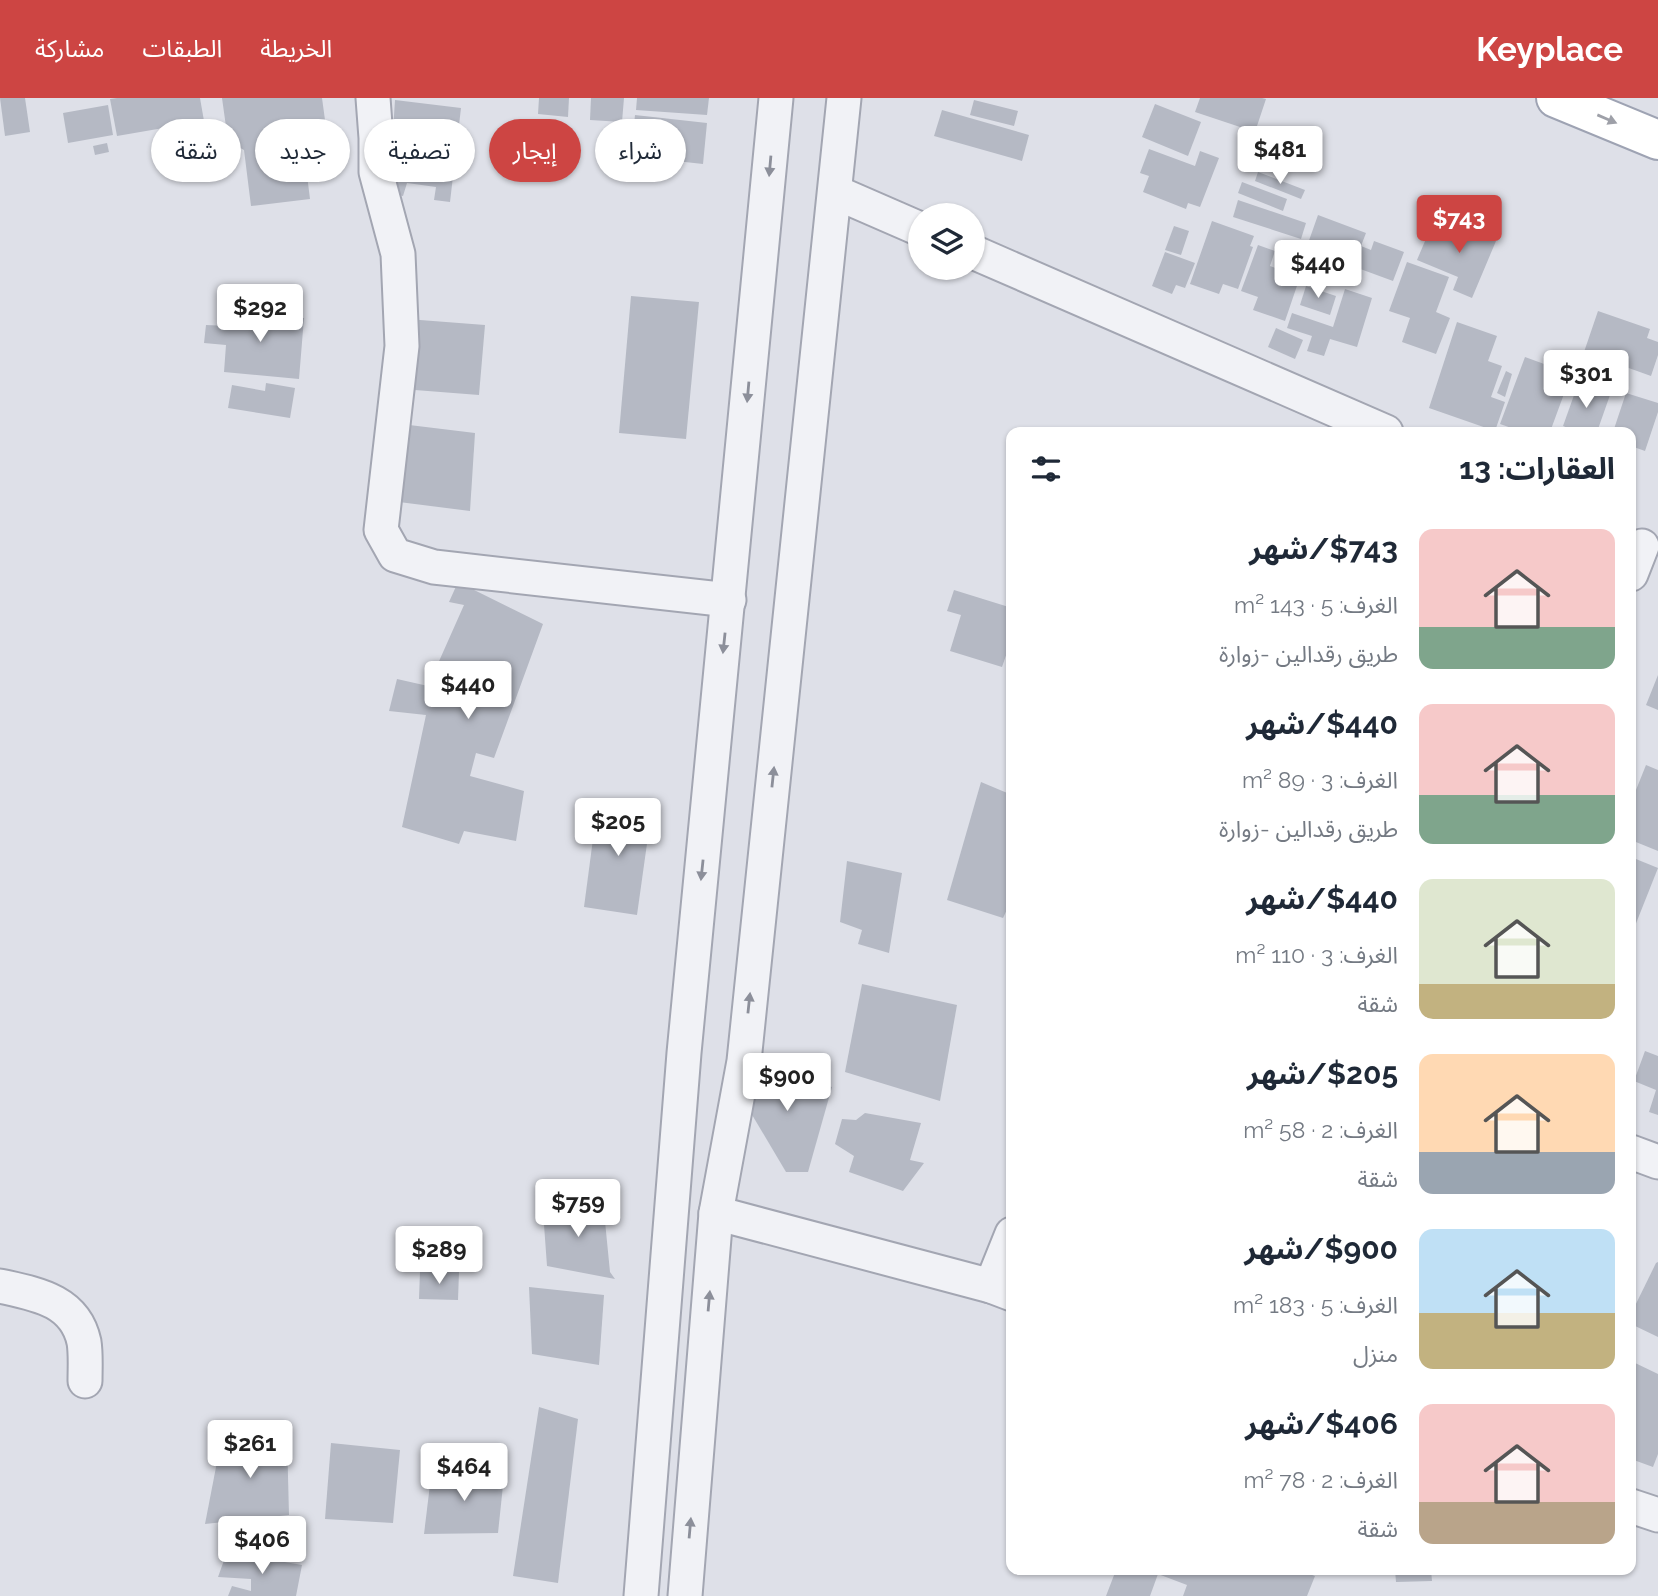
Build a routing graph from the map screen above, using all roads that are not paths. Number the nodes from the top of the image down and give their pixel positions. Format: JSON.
{"nodes":[{"id":1,"x":373,"y":98,"type":"edge"},
{"id":2,"x":776,"y":98,"type":"edge"},
{"id":3,"x":844,"y":98,"type":"edge"},
{"id":4,"x":1556,"y":98,"type":"edge"},
{"id":5,"x":1658,"y":140,"type":"edge"},
{"id":6,"x":835,"y":192,"type":"junction"},
{"id":7,"x":908,"y":224,"type":"edge"},
{"id":8,"x":985,"y":258,"type":"edge"},
{"id":9,"x":1340,"y":423,"type":"edge"},
{"id":10,"x":1360,"y":427,"type":"edge"},
{"id":11,"x":729,"y":600,"type":"junction"},
{"id":12,"x":1636,"y":1154,"type":"edge"},
{"id":13,"x":1658,"y":1162,"type":"edge"},
{"id":14,"x":716,"y":1213,"type":"junction"},
{"id":15,"x":1006,"y":1265,"type":"edge"},
{"id":16,"x":0,"y":1286,"type":"edge"},
{"id":17,"x":1001,"y":1290,"type":"edge"},
{"id":18,"x":85,"y":1381,"type":"dead end"},
{"id":19,"x":1636,"y":1508,"type":"edge"},
{"id":20,"x":1658,"y":1515,"type":"edge"},
{"id":21,"x":641,"y":1596,"type":"edge"},
{"id":22,"x":685,"y":1596,"type":"edge"}],
"edges":[{"from":1,"to":11,"type":"street"},
{"from":2,"to":11,"type":"street","one_way":true},
{"from":3,"to":6,"type":"street"},
{"from":4,"to":5,"type":"main road","one_way":true},
{"from":6,"to":7,"type":"street"},
{"from":14,"to":6,"type":"street","one_way":true},
{"from":8,"to":9,"type":"street"},
{"from":9,"to":10,"type":"street"},
{"from":11,"to":21,"type":"street","one_way":true},
{"from":12,"to":13,"type":"street"},
{"from":14,"to":17,"type":"street"},
{"from":22,"to":14,"type":"street","one_way":true},
{"from":15,"to":17,"type":"street"},
{"from":16,"to":18,"type":"street"},
{"from":19,"to":20,"type":"street"}]}
